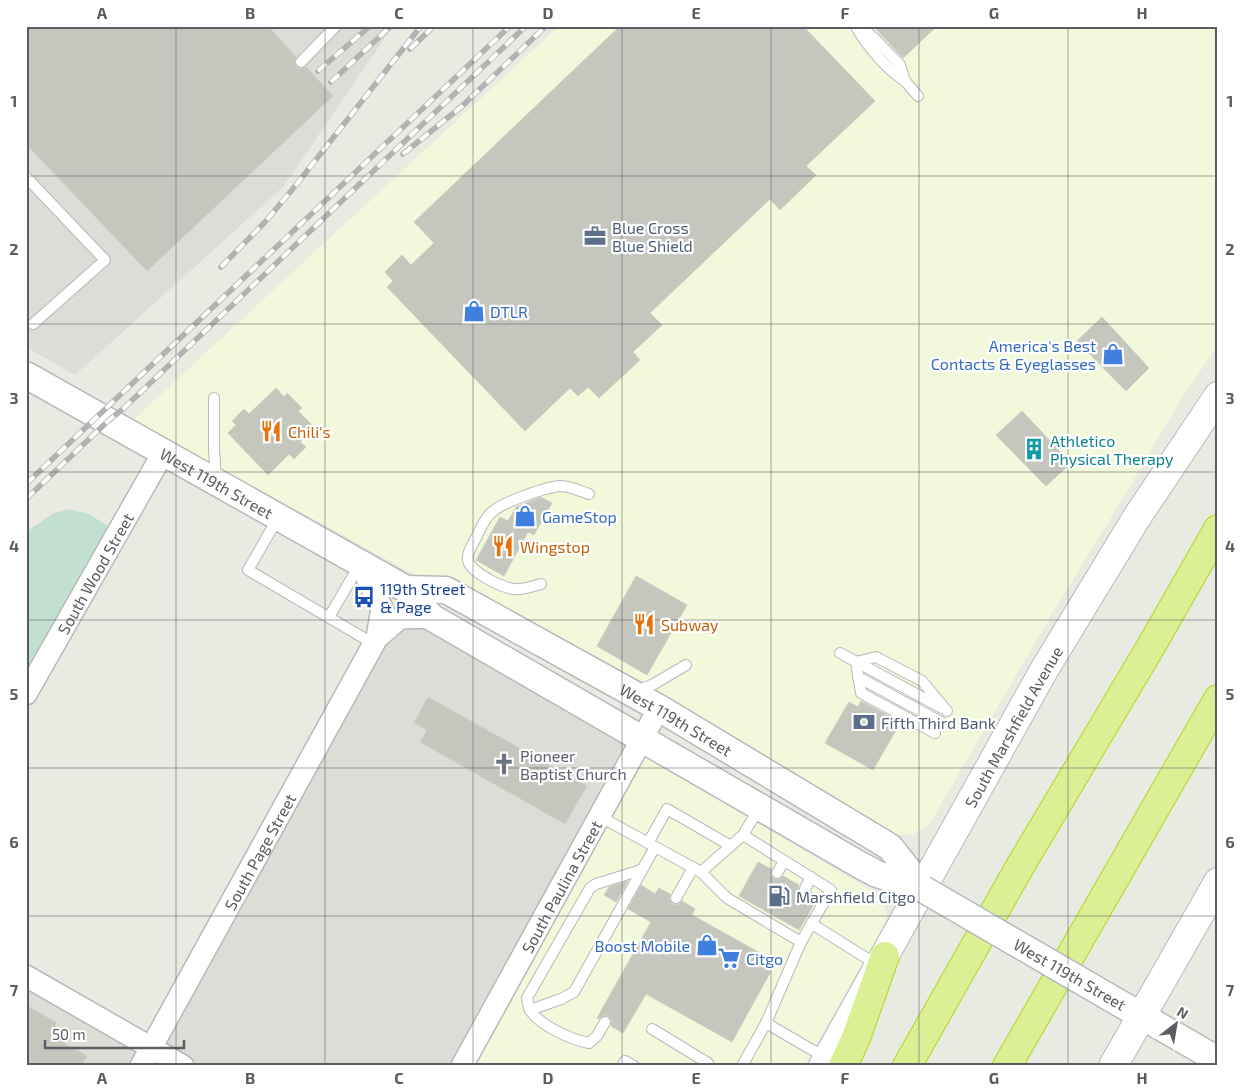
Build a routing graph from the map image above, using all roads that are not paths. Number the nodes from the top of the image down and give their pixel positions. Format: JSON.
{"nodes":[{"id":1,"x":336,"y":26,"type":"edge"},
{"id":2,"x":855,"y":26,"type":"edge"},
{"id":3,"x":860,"y":26,"type":"edge"},
{"id":4,"x":301,"y":62,"type":"dead end"},
{"id":5,"x":905,"y":81,"type":"junction"},
{"id":6,"x":918,"y":96,"type":"dead end"},
{"id":7,"x":26,"y":177,"type":"edge"},
{"id":8,"x":33,"y":324,"type":"dead end"},
{"id":9,"x":26,"y":375,"type":"edge"},
{"id":10,"x":1218,"y":396,"type":"edge"},
{"id":11,"x":214,"y":398,"type":"dead end"},
{"id":12,"x":163,"y":453,"type":"junction"},
{"id":13,"x":216,"y":483,"type":"junction"},
{"id":14,"x":589,"y":494,"type":"dead end"},
{"id":15,"x":278,"y":518,"type":"junction"},
{"id":16,"x":1218,"y":529,"type":"edge"},
{"id":17,"x":360,"y":564,"type":"junction"},
{"id":18,"x":541,"y":584,"type":"dead end"},
{"id":19,"x":406,"y":589,"type":"junction"},
{"id":20,"x":329,"y":617,"type":"junction"},
{"id":21,"x":430,"y":617,"type":"junction"},
{"id":22,"x":376,"y":641,"type":"junction"},
{"id":23,"x":840,"y":653,"type":"dead end"},
{"id":24,"x":856,"y":662,"type":"junction"},
{"id":25,"x":686,"y":665,"type":"dead end"},
{"id":26,"x":858,"y":677,"type":"junction"},
{"id":27,"x":632,"y":692,"type":"junction"},
{"id":28,"x":26,"y":694,"type":"edge"},
{"id":29,"x":1218,"y":699,"type":"edge"},
{"id":30,"x":659,"y":708,"type":"junction"},
{"id":31,"x":941,"y":722,"type":"dead end"},
{"id":32,"x":935,"y":733,"type":"dead end"},
{"id":33,"x":642,"y":738,"type":"junction"},
{"id":34,"x":760,"y":807,"type":"junction"},
{"id":35,"x":599,"y":816,"type":"junction"},
{"id":36,"x":743,"y":835,"type":"junction"},
{"id":37,"x":651,"y":845,"type":"junction"},
{"id":38,"x":731,"y":846,"type":"junction"},
{"id":39,"x":784,"y":861,"type":"junction"},
{"id":40,"x":642,"y":870,"type":"junction"},
{"id":41,"x":697,"y":870,"type":"junction"},
{"id":42,"x":777,"y":873,"type":"dead end"},
{"id":43,"x":811,"y":877,"type":"junction"},
{"id":44,"x":1218,"y":882,"type":"edge"},
{"id":45,"x":805,"y":889,"type":"dead end"},
{"id":46,"x":923,"y":889,"type":"junction"},
{"id":47,"x":676,"y":898,"type":"dead end"},
{"id":48,"x":812,"y":924,"type":"junction"},
{"id":49,"x":802,"y":942,"type":"junction"},
{"id":50,"x":882,"y":961,"type":"junction"},
{"id":51,"x":26,"y":976,"type":"edge"},
{"id":52,"x":530,"y":1010,"type":"junction"},
{"id":53,"x":1142,"y":1016,"type":"junction"},
{"id":54,"x":605,"y":1022,"type":"dead end"},
{"id":55,"x":766,"y":1023,"type":"junction"},
{"id":56,"x":652,"y":1029,"type":"dead end"},
{"id":57,"x":146,"y":1057,"type":"edge"},
{"id":58,"x":1218,"y":1060,"type":"edge"},
{"id":59,"x":831,"y":1063,"type":"edge"},
{"id":60,"x":463,"y":1065,"type":"edge"},
{"id":61,"x":183,"y":1066,"type":"edge"},
{"id":62,"x":622,"y":1066,"type":"edge"},
{"id":63,"x":634,"y":1066,"type":"edge"},
{"id":64,"x":709,"y":1066,"type":"edge"},
{"id":65,"x":742,"y":1066,"type":"edge"},
{"id":66,"x":907,"y":1066,"type":"edge"},
{"id":67,"x":1007,"y":1066,"type":"edge"},
{"id":68,"x":1113,"y":1066,"type":"edge"}],
"edges":[{"from":1,"to":4,"type":"lane"},
{"from":2,"to":5,"type":"lane"},
{"from":3,"to":5,"type":"lane"},
{"from":5,"to":6,"type":"lane"},
{"from":7,"to":8,"type":"lane"},
{"from":9,"to":12,"type":"street","name":"West 119th Street"},
{"from":10,"to":46,"type":"main road","name":"South Marshfield Avenue"},
{"from":11,"to":13,"type":"lane"},
{"from":12,"to":13,"type":"street","name":"West 119th Street"},
{"from":12,"to":28,"type":"street","name":"South Wood Street"},
{"from":13,"to":15,"type":"street","name":"West 119th Street"},
{"from":14,"to":18,"type":"lane"},
{"from":15,"to":17,"type":"street","name":"West 119th Street"},
{"from":15,"to":20,"type":"lane"},
{"from":16,"to":66,"type":"highway"},
{"from":17,"to":19,"type":"street","name":"West 119th Street"},
{"from":17,"to":20,"type":"lane"},
{"from":17,"to":22,"type":"street","name":"South Page Street"},
{"from":19,"to":21,"type":"street","name":"West 119th Street"},
{"from":19,"to":27,"type":"street","name":"West 119th Street"},
{"from":20,"to":22,"type":"lane"},
{"from":21,"to":22,"type":"street","name":"South Page Street"},
{"from":21,"to":33,"type":"street","name":"West 119th Street"},
{"from":22,"to":57,"type":"street","name":"South Page Street"},
{"from":23,"to":24,"type":"lane"},
{"from":24,"to":24,"type":"lane"},
{"from":24,"to":26,"type":"lane"},
{"from":25,"to":27,"type":"lane"},
{"from":26,"to":31,"type":"lane"},
{"from":26,"to":32,"type":"lane"},
{"from":27,"to":30,"type":"street","name":"West 119th Street"},
{"from":29,"to":67,"type":"highway"},
{"from":30,"to":33,"type":"street","name":"South Paulina Street"},
{"from":30,"to":46,"type":"street","name":"West 119th Street"},
{"from":33,"to":34,"type":"street","name":"West 119th Street"},
{"from":33,"to":35,"type":"street","name":"South Paulina Street"},
{"from":34,"to":36,"type":"lane"},
{"from":34,"to":46,"type":"street","name":"West 119th Street"},
{"from":35,"to":37,"type":"lane"},
{"from":35,"to":60,"type":"street","name":"South Paulina Street"},
{"from":36,"to":38,"type":"lane"},
{"from":36,"to":39,"type":"lane"},
{"from":37,"to":38,"type":"lane"},
{"from":37,"to":40,"type":"lane"},
{"from":37,"to":41,"type":"lane"},
{"from":38,"to":41,"type":"lane"},
{"from":39,"to":42,"type":"lane"},
{"from":39,"to":43,"type":"lane"},
{"from":40,"to":52,"type":"lane"},
{"from":40,"to":52,"type":"lane"},
{"from":41,"to":47,"type":"lane"},
{"from":41,"to":49,"type":"lane"},
{"from":43,"to":45,"type":"lane"},
{"from":43,"to":48,"type":"lane"},
{"from":44,"to":53,"type":"main road"},
{"from":46,"to":50,"type":"main road","name":"South Marshfield Avenue"},
{"from":46,"to":53,"type":"street","name":"West 119th Street","bridge":true},
{"from":48,"to":49,"type":"lane"},
{"from":48,"to":50,"type":"lane"},
{"from":49,"to":55,"type":"lane"},
{"from":50,"to":59,"type":"highway"},
{"from":51,"to":57,"type":"street"},
{"from":52,"to":54,"type":"lane"},
{"from":53,"to":58,"type":"street","name":"West 119th Street"},
{"from":53,"to":68,"type":"main road"},
{"from":55,"to":59,"type":"lane"},
{"from":55,"to":65,"type":"lane"},
{"from":56,"to":64,"type":"lane"},
{"from":57,"to":61,"type":"street"},
{"from":62,"to":63,"type":"lane"}]}
